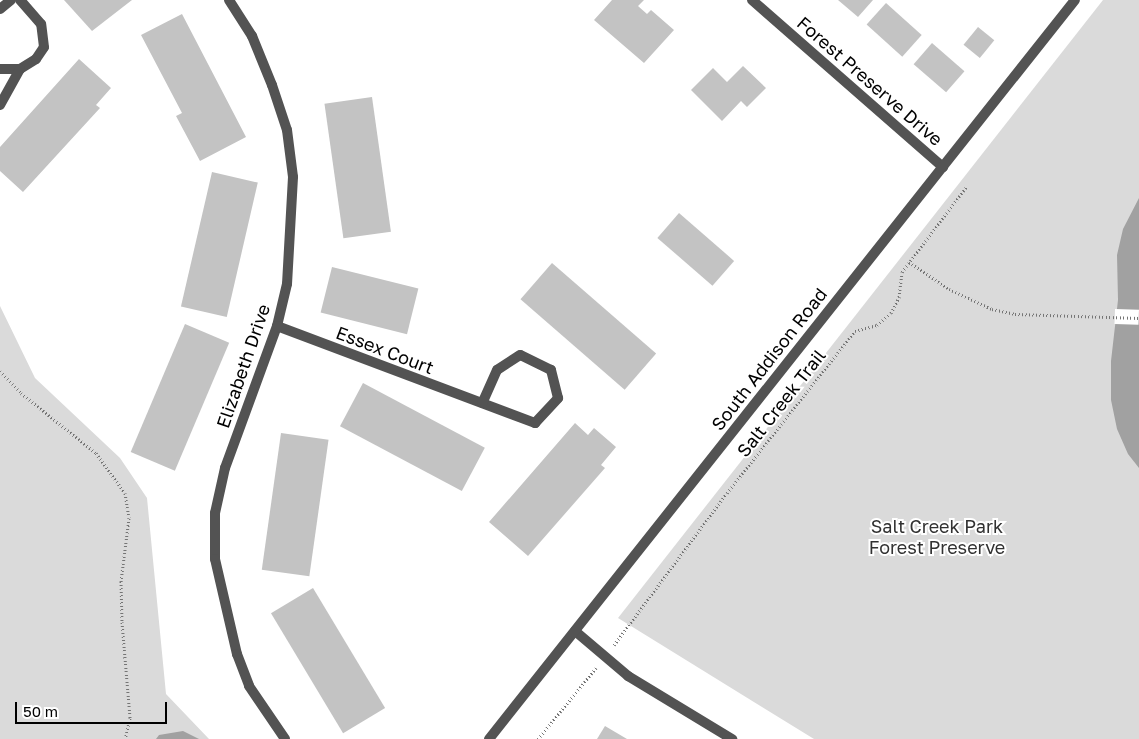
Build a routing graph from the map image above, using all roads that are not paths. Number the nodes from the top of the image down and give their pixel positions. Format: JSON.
{"nodes":[{"id":1,"x":11,"y":0,"type":"edge"},
{"id":2,"x":20,"y":0,"type":"edge"},
{"id":3,"x":229,"y":0,"type":"edge"},
{"id":4,"x":752,"y":0,"type":"edge"},
{"id":5,"x":1075,"y":0,"type":"edge"},
{"id":6,"x":0,"y":8,"type":"edge"},
{"id":7,"x":0,"y":69,"type":"edge"},
{"id":8,"x":20,"y":69,"type":"junction"},
{"id":9,"x":0,"y":105,"type":"edge"},
{"id":10,"x":943,"y":167,"type":"junction"},
{"id":11,"x":277,"y":326,"type":"junction"},
{"id":12,"x":482,"y":403,"type":"junction"},
{"id":13,"x":575,"y":631,"type":"junction"},
{"id":14,"x":285,"y":739,"type":"edge"},
{"id":15,"x":489,"y":739,"type":"edge"},
{"id":16,"x":732,"y":739,"type":"edge"}],
"edges":[{"from":1,"to":6,"type":"street"},
{"from":2,"to":8,"type":"street"},
{"from":3,"to":11,"type":"street","name":"Elizabeth Drive"},
{"from":4,"to":10,"type":"street","name":"Forest Preserve Drive"},
{"from":5,"to":10,"type":"street","name":"South Addison Road"},
{"from":7,"to":8,"type":"street"},
{"from":8,"to":9,"type":"street"},
{"from":10,"to":13,"type":"street","name":"South Addison Road"},
{"from":11,"to":12,"type":"street","name":"Essex Court"},
{"from":11,"to":14,"type":"street","name":"Elizabeth Drive"},
{"from":12,"to":12,"type":"street","name":"Essex Court"},
{"from":13,"to":15,"type":"street","name":"South Addison Road"},
{"from":13,"to":16,"type":"street"}]}
